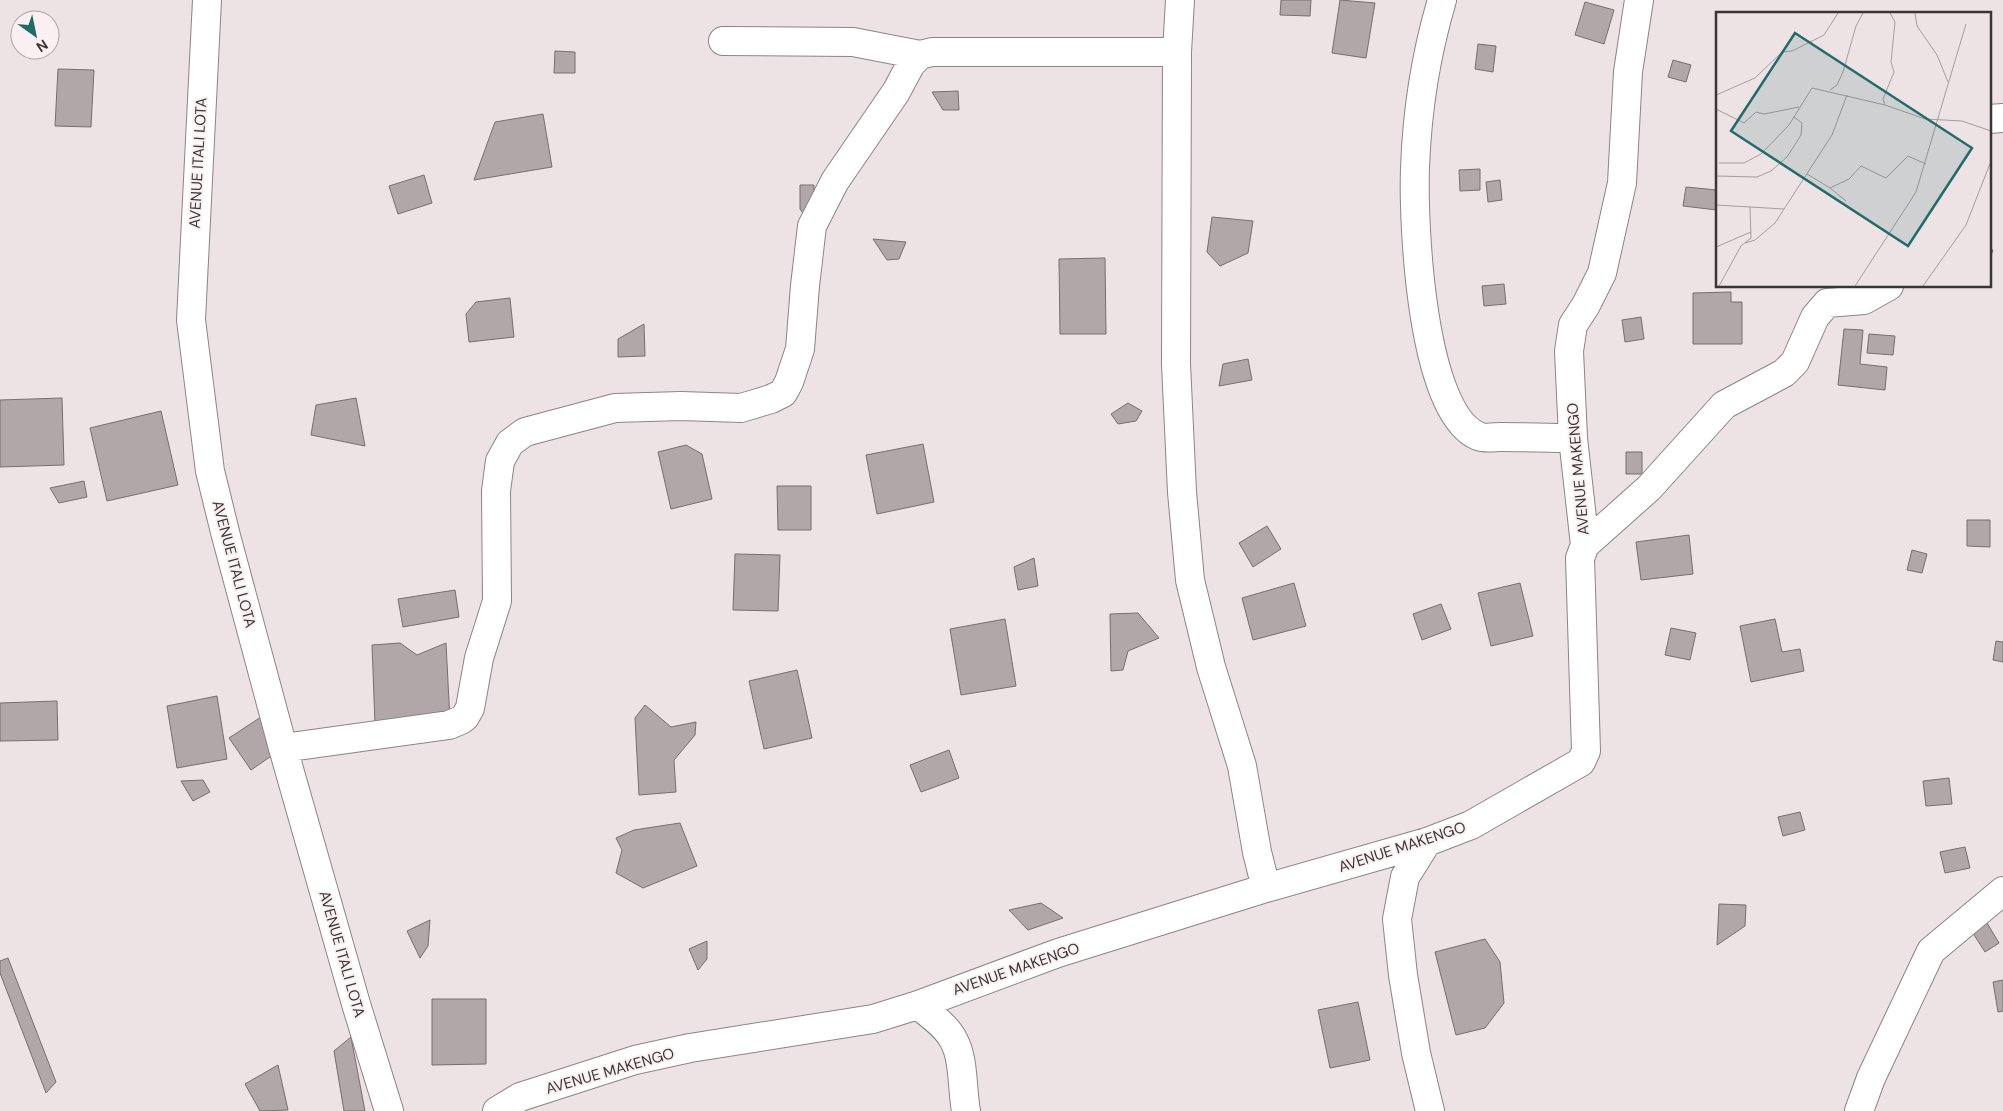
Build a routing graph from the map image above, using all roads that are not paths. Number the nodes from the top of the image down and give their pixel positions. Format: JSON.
{"nodes":[{"id":1,"x":207,"y":0,"type":"edge"},
{"id":2,"x":1180,"y":0,"type":"edge"},
{"id":3,"x":1442,"y":0,"type":"edge"},
{"id":4,"x":1639,"y":0,"type":"edge"},
{"id":5,"x":723,"y":41,"type":"dead end"},
{"id":6,"x":1177,"y":52,"type":"junction"},
{"id":7,"x":920,"y":55,"type":"junction"},
{"id":8,"x":2003,"y":118,"type":"edge"},
{"id":9,"x":1990,"y":119,"type":"edge"},
{"id":10,"x":1885,"y":288,"type":"edge"},
{"id":11,"x":1573,"y":438,"type":"junction"},
{"id":12,"x":1585,"y":545,"type":"junction"},
{"id":13,"x":283,"y":748,"type":"junction"},
{"id":14,"x":1427,"y":842,"type":"junction"},
{"id":15,"x":1266,"y":888,"type":"junction"},
{"id":16,"x":2003,"y":892,"type":"edge"},
{"id":17,"x":918,"y":1004,"type":"junction"},
{"id":18,"x":389,"y":1111,"type":"edge"},
{"id":19,"x":497,"y":1111,"type":"edge"},
{"id":20,"x":966,"y":1111,"type":"edge"},
{"id":21,"x":1430,"y":1111,"type":"edge"},
{"id":22,"x":1859,"y":1111,"type":"edge"}],
"edges":[{"from":1,"to":13,"type":"street","name":"AVENUE ITALI LOTA"},
{"from":2,"to":6,"type":"street"},
{"from":3,"to":11,"type":"street"},
{"from":4,"to":11,"type":"street","name":"AVENUE MAKENGO"},
{"from":5,"to":7,"type":"street"},
{"from":6,"to":7,"type":"street"},
{"from":6,"to":15,"type":"street"},
{"from":7,"to":13,"type":"street"},
{"from":8,"to":9,"type":"street"},
{"from":10,"to":12,"type":"street"},
{"from":11,"to":12,"type":"street","name":"AVENUE MAKENGO"},
{"from":12,"to":14,"type":"street","name":"AVENUE MAKENGO"},
{"from":13,"to":18,"type":"street","name":"AVENUE ITALI LOTA"},
{"from":14,"to":15,"type":"street","name":"AVENUE MAKENGO"},
{"from":14,"to":21,"type":"street"},
{"from":15,"to":17,"type":"street","name":"AVENUE MAKENGO"},
{"from":16,"to":22,"type":"street"},
{"from":17,"to":19,"type":"street","name":"AVENUE MAKENGO"},
{"from":17,"to":20,"type":"street"}]}
